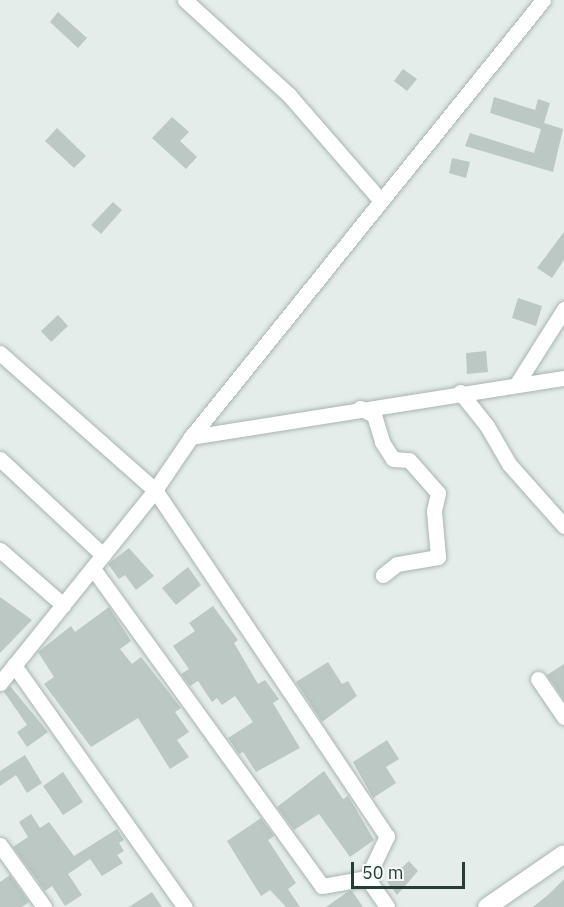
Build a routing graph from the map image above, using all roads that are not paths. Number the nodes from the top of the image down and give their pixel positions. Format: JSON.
{"nodes":[{"id":1,"x":185,"y":0,"type":"edge"},
{"id":2,"x":543,"y":0,"type":"edge"},
{"id":3,"x":381,"y":201,"type":"junction"},
{"id":4,"x":564,"y":309,"type":"edge"},
{"id":5,"x":0,"y":353,"type":"edge"},
{"id":6,"x":564,"y":378,"type":"edge"},
{"id":7,"x":516,"y":386,"type":"junction"},
{"id":8,"x":460,"y":392,"type":"junction"},
{"id":9,"x":360,"y":408,"type":"junction"},
{"id":10,"x":191,"y":437,"type":"junction"},
{"id":11,"x":0,"y":459,"type":"edge"},
{"id":12,"x":154,"y":490,"type":"junction"},
{"id":13,"x":564,"y":526,"type":"edge"},
{"id":14,"x":0,"y":550,"type":"edge"},
{"id":15,"x":103,"y":555,"type":"junction"},
{"id":16,"x":93,"y":568,"type":"junction"},
{"id":17,"x":383,"y":576,"type":"dead end"},
{"id":18,"x":63,"y":605,"type":"junction"},
{"id":19,"x":14,"y":664,"type":"junction"},
{"id":20,"x":538,"y":679,"type":"dead end"},
{"id":21,"x":0,"y":682,"type":"edge"},
{"id":22,"x":564,"y":717,"type":"edge"},
{"id":23,"x":0,"y":844,"type":"edge"},
{"id":24,"x":564,"y":854,"type":"edge"},
{"id":25,"x":367,"y":878,"type":"junction"},
{"id":26,"x":44,"y":907,"type":"edge"},
{"id":27,"x":185,"y":907,"type":"edge"},
{"id":28,"x":387,"y":907,"type":"edge"},
{"id":29,"x":487,"y":907,"type":"edge"}],
"edges":[{"from":1,"to":3,"type":"street"},
{"from":2,"to":3,"type":"street"},
{"from":3,"to":10,"type":"street"},
{"from":4,"to":7,"type":"street"},
{"from":5,"to":12,"type":"street"},
{"from":6,"to":7,"type":"street"},
{"from":7,"to":8,"type":"street"},
{"from":8,"to":9,"type":"street"},
{"from":8,"to":13,"type":"street"},
{"from":9,"to":10,"type":"street"},
{"from":9,"to":17,"type":"street"},
{"from":10,"to":12,"type":"street"},
{"from":11,"to":15,"type":"street"},
{"from":12,"to":15,"type":"street"},
{"from":12,"to":25,"type":"street"},
{"from":14,"to":18,"type":"street"},
{"from":15,"to":16,"type":"street"},
{"from":16,"to":18,"type":"street"},
{"from":16,"to":25,"type":"street"},
{"from":18,"to":19,"type":"street"},
{"from":19,"to":21,"type":"street"},
{"from":19,"to":27,"type":"street"},
{"from":20,"to":22,"type":"street"},
{"from":23,"to":26,"type":"street"},
{"from":24,"to":29,"type":"main road"},
{"from":25,"to":28,"type":"street"}]}
